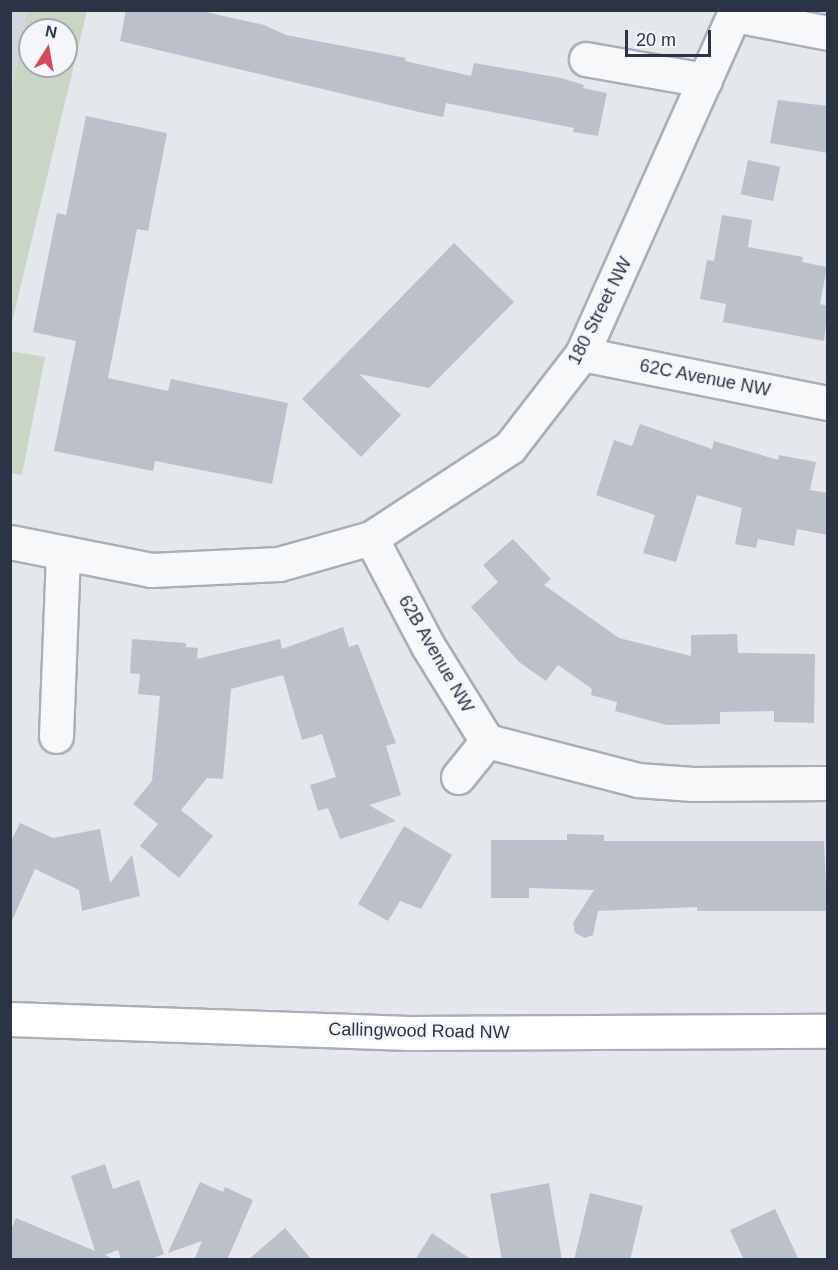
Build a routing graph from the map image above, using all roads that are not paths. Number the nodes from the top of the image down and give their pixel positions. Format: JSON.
{"nodes":[{"id":1,"x":735,"y":13,"type":"edge"},
{"id":2,"x":828,"y":33,"type":"edge"},
{"id":3,"x":586,"y":59,"type":"dead end"},
{"id":4,"x":705,"y":80,"type":"junction"},
{"id":5,"x":582,"y":354,"type":"junction"},
{"id":6,"x":828,"y":403,"type":"edge"},
{"id":7,"x":371,"y":538,"type":"junction"},
{"id":8,"x":10,"y":542,"type":"edge"},
{"id":9,"x":63,"y":555,"type":"junction"},
{"id":10,"x":56,"y":736,"type":"dead end"},
{"id":11,"x":487,"y":741,"type":"junction"},
{"id":12,"x":459,"y":777,"type":"dead end"},
{"id":13,"x":828,"y":783,"type":"edge"},
{"id":14,"x":10,"y":1019,"type":"edge"},
{"id":15,"x":828,"y":1031,"type":"edge"}],
"edges":[{"from":1,"to":2,"type":"street"},
{"from":1,"to":4,"type":"street","name":"180 Street NW"},
{"from":3,"to":4,"type":"street"},
{"from":4,"to":5,"type":"street","name":"180 Street NW"},
{"from":5,"to":6,"type":"street","name":"62C Avenue NW"},
{"from":5,"to":7,"type":"street","name":"180 Street NW"},
{"from":7,"to":9,"type":"street"},
{"from":7,"to":11,"type":"street","name":"62B Avenue NW"},
{"from":8,"to":9,"type":"street"},
{"from":9,"to":10,"type":"street"},
{"from":11,"to":12,"type":"street"},
{"from":11,"to":13,"type":"street"},
{"from":14,"to":15,"type":"main road","name":"Callingwood Road NW"}]}
